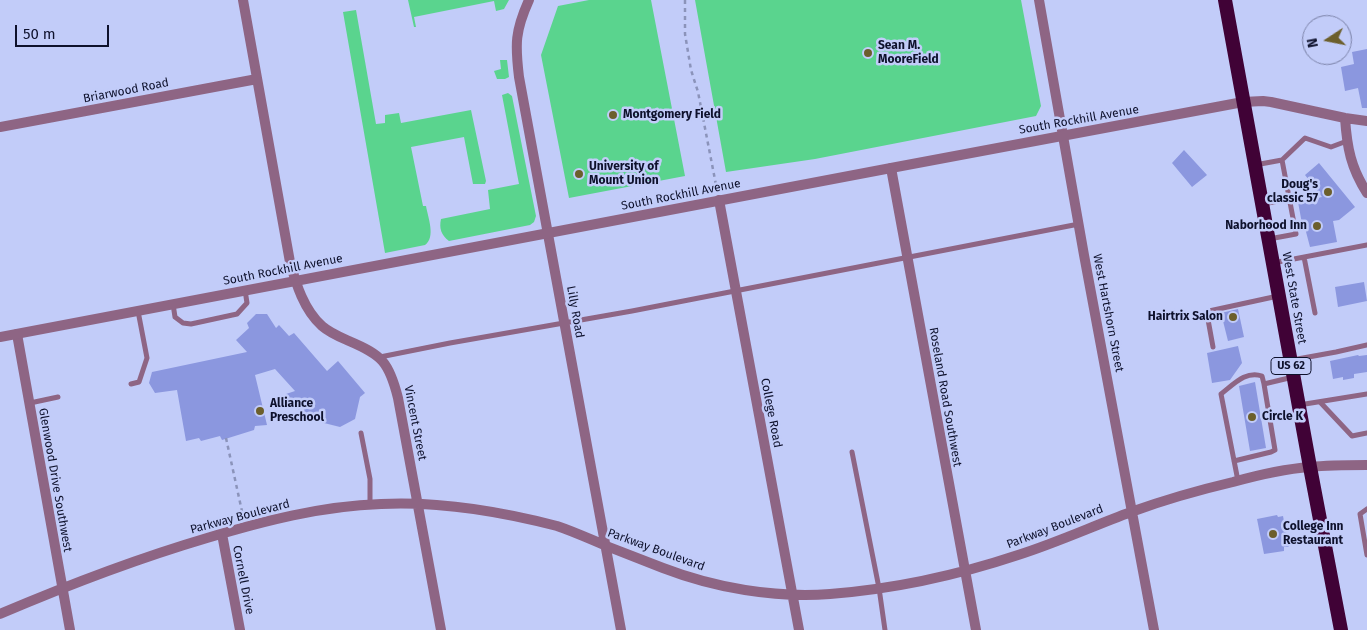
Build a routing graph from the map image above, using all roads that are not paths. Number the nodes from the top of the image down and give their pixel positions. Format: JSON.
{"nodes":[{"id":1,"x":243,"y":0,"type":"edge"},
{"id":2,"x":529,"y":0,"type":"edge"},
{"id":3,"x":1039,"y":0,"type":"edge"},
{"id":4,"x":1224,"y":0,"type":"edge"},
{"id":5,"x":257,"y":79,"type":"junction"},
{"id":6,"x":1243,"y":102,"type":"junction"},
{"id":7,"x":1345,"y":118,"type":"junction"},
{"id":8,"x":1367,"y":121,"type":"edge"},
{"id":9,"x":0,"y":127,"type":"edge"},
{"id":10,"x":1064,"y":135,"type":"junction"},
{"id":11,"x":1347,"y":141,"type":"junction"},
{"id":12,"x":1282,"y":160,"type":"junction"},
{"id":13,"x":1255,"y":165,"type":"junction"},
{"id":14,"x":891,"y":168,"type":"junction"},
{"id":15,"x":1367,"y":194,"type":"edge"},
{"id":16,"x":1289,"y":199,"type":"junction"},
{"id":17,"x":719,"y":200,"type":"junction"},
{"id":18,"x":1262,"y":204,"type":"junction"},
{"id":19,"x":1079,"y":224,"type":"junction"},
{"id":20,"x":548,"y":233,"type":"junction"},
{"id":21,"x":1268,"y":239,"type":"junction"},
{"id":22,"x":1367,"y":245,"type":"edge"},
{"id":23,"x":1304,"y":257,"type":"junction"},
{"id":24,"x":907,"y":258,"type":"junction"},
{"id":25,"x":1272,"y":263,"type":"junction"},
{"id":26,"x":295,"y":281,"type":"junction"},
{"id":27,"x":246,"y":290,"type":"junction"},
{"id":28,"x":736,"y":290,"type":"junction"},
{"id":29,"x":1278,"y":296,"type":"junction"},
{"id":30,"x":172,"y":304,"type":"junction"},
{"id":31,"x":138,"y":311,"type":"junction"},
{"id":32,"x":1314,"y":313,"type":"dead end"},
{"id":33,"x":565,"y":322,"type":"junction"},
{"id":34,"x":17,"y":334,"type":"junction"},
{"id":35,"x":0,"y":337,"type":"edge"},
{"id":36,"x":1367,"y":344,"type":"edge"},
{"id":37,"x":1213,"y":347,"type":"dead end"},
{"id":38,"x":379,"y":357,"type":"junction"},
{"id":39,"x":1290,"y":360,"type":"junction"},
{"id":40,"x":1293,"y":377,"type":"junction"},
{"id":41,"x":131,"y":384,"type":"dead end"},
{"id":42,"x":1264,"y":384,"type":"junction"},
{"id":43,"x":1367,"y":394,"type":"edge"},
{"id":44,"x":58,"y":397,"type":"dead end"},
{"id":45,"x":1320,"y":402,"type":"junction"},
{"id":46,"x":29,"y":403,"type":"junction"},
{"id":47,"x":1298,"y":405,"type":"junction"},
{"id":48,"x":361,"y":433,"type":"dead end"},
{"id":49,"x":1367,"y":433,"type":"edge"},
{"id":50,"x":852,"y":452,"type":"dead end"},
{"id":51,"x":1234,"y":461,"type":"junction"},
{"id":52,"x":1367,"y":465,"type":"edge"},
{"id":53,"x":1310,"y":467,"type":"junction"},
{"id":54,"x":1238,"y":480,"type":"junction"},
{"id":55,"x":370,"y":504,"type":"junction"},
{"id":56,"x":417,"y":504,"type":"junction"},
{"id":57,"x":1367,"y":509,"type":"edge"},
{"id":58,"x":1132,"y":511,"type":"junction"},
{"id":59,"x":222,"y":534,"type":"junction"},
{"id":60,"x":606,"y":546,"type":"junction"},
{"id":61,"x":1367,"y":555,"type":"edge"},
{"id":62,"x":965,"y":571,"type":"junction"},
{"id":63,"x":62,"y":588,"type":"junction"},
{"id":64,"x":879,"y":588,"type":"junction"},
{"id":65,"x":793,"y":594,"type":"junction"},
{"id":66,"x":0,"y":614,"type":"edge"},
{"id":67,"x":70,"y":630,"type":"edge"},
{"id":68,"x":240,"y":630,"type":"edge"},
{"id":69,"x":441,"y":630,"type":"edge"},
{"id":70,"x":621,"y":630,"type":"edge"},
{"id":71,"x":800,"y":630,"type":"edge"},
{"id":72,"x":886,"y":630,"type":"edge"},
{"id":73,"x":976,"y":630,"type":"edge"},
{"id":74,"x":1154,"y":630,"type":"edge"},
{"id":75,"x":1341,"y":630,"type":"edge"}],
"edges":[{"from":1,"to":5,"type":"street","name":"Vincent Street"},
{"from":2,"to":20,"type":"street","name":"Lilly Road"},
{"from":3,"to":10,"type":"street","name":"West Hartshorn Street"},
{"from":4,"to":6,"type":"highway","name":"West State Street","number":"US 62"},
{"from":5,"to":9,"type":"street","name":"Briarwood Road"},
{"from":5,"to":26,"type":"street","name":"Vincent Street"},
{"from":6,"to":7,"type":"street","name":"South Rockhill Avenue"},
{"from":6,"to":10,"type":"street","name":"South Rockhill Avenue"},
{"from":6,"to":13,"type":"highway","name":"West State Street","number":"US 62"},
{"from":7,"to":8,"type":"street","name":"South Rockhill Avenue"},
{"from":7,"to":11,"type":"street"},
{"from":10,"to":14,"type":"street","name":"South Rockhill Avenue"},
{"from":10,"to":19,"type":"street","name":"West Hartshorn Street"},
{"from":11,"to":12,"type":"lane"},
{"from":11,"to":15,"type":"street"},
{"from":12,"to":13,"type":"lane"},
{"from":12,"to":16,"type":"lane"},
{"from":13,"to":18,"type":"highway","name":"West State Street","number":"US 62"},
{"from":14,"to":17,"type":"street","name":"South Rockhill Avenue"},
{"from":14,"to":24,"type":"street","name":"Roseland Road Southwest"},
{"from":16,"to":18,"type":"lane"},
{"from":16,"to":21,"type":"lane"},
{"from":17,"to":20,"type":"street","name":"South Rockhill Avenue"},
{"from":17,"to":28,"type":"street","name":"College Road"},
{"from":18,"to":21,"type":"highway","name":"West State Street","number":"US 62"},
{"from":19,"to":24,"type":"lane"},
{"from":19,"to":58,"type":"street","name":"West Hartshorn Street"},
{"from":20,"to":26,"type":"street","name":"South Rockhill Avenue"},
{"from":20,"to":33,"type":"street","name":"Lilly Road"},
{"from":21,"to":25,"type":"highway","name":"West State Street","number":"US 62"},
{"from":22,"to":23,"type":"lane"},
{"from":23,"to":25,"type":"lane"},
{"from":23,"to":32,"type":"lane"},
{"from":24,"to":28,"type":"lane"},
{"from":24,"to":62,"type":"street","name":"Roseland Road Southwest"},
{"from":25,"to":29,"type":"highway","name":"West State Street","number":"US 62"},
{"from":26,"to":27,"type":"street","name":"South Rockhill Avenue"},
{"from":26,"to":38,"type":"street","name":"Vincent Street"},
{"from":27,"to":30,"type":"street","name":"South Rockhill Avenue"},
{"from":27,"to":30,"type":"lane"},
{"from":28,"to":33,"type":"lane"},
{"from":28,"to":65,"type":"street","name":"College Road"},
{"from":29,"to":37,"type":"lane"},
{"from":29,"to":39,"type":"highway","name":"West State Street","number":"US 62"},
{"from":30,"to":31,"type":"street","name":"South Rockhill Avenue"},
{"from":31,"to":34,"type":"street","name":"South Rockhill Avenue"},
{"from":31,"to":41,"type":"lane"},
{"from":33,"to":38,"type":"lane"},
{"from":33,"to":60,"type":"street","name":"Lilly Road"},
{"from":34,"to":35,"type":"street","name":"South Rockhill Avenue"},
{"from":34,"to":46,"type":"street","name":"Glenwood Drive Southwest"},
{"from":36,"to":39,"type":"lane"},
{"from":38,"to":56,"type":"street","name":"Vincent Street"},
{"from":39,"to":40,"type":"highway","name":"West State Street","number":"US 62"},
{"from":40,"to":42,"type":"lane"},
{"from":40,"to":47,"type":"highway","name":"West State Street","number":"US 62"},
{"from":42,"to":51,"type":"lane"},
{"from":42,"to":51,"type":"lane"},
{"from":43,"to":45,"type":"lane"},
{"from":44,"to":46,"type":"lane"},
{"from":45,"to":47,"type":"lane"},
{"from":45,"to":49,"type":"lane"},
{"from":46,"to":63,"type":"street","name":"Glenwood Drive Southwest"},
{"from":47,"to":53,"type":"highway","name":"West State Street","number":"US 62"},
{"from":48,"to":55,"type":"lane"},
{"from":50,"to":64,"type":"lane"},
{"from":51,"to":54,"type":"lane"},
{"from":52,"to":53,"type":"street","name":"Parkway Boulevard"},
{"from":53,"to":54,"type":"street","name":"Parkway Boulevard"},
{"from":53,"to":75,"type":"highway","name":"West State Street","number":"US 62"},
{"from":54,"to":58,"type":"street","name":"Parkway Boulevard"},
{"from":55,"to":56,"type":"street","name":"Parkway Boulevard"},
{"from":55,"to":59,"type":"street","name":"Parkway Boulevard"},
{"from":56,"to":60,"type":"street","name":"Parkway Boulevard"},
{"from":56,"to":69,"type":"street","name":"Vincent Street"},
{"from":57,"to":61,"type":"lane"},
{"from":58,"to":62,"type":"street","name":"Parkway Boulevard"},
{"from":58,"to":74,"type":"street","name":"West Hartshorn Street"},
{"from":59,"to":63,"type":"street","name":"Parkway Boulevard"},
{"from":59,"to":68,"type":"street","name":"Cornell Drive"},
{"from":60,"to":65,"type":"street","name":"Parkway Boulevard"},
{"from":60,"to":70,"type":"street","name":"Lilly Road"},
{"from":62,"to":64,"type":"street","name":"Parkway Boulevard"},
{"from":62,"to":73,"type":"street","name":"Roseland Road Southwest"},
{"from":63,"to":66,"type":"street","name":"Parkway Boulevard"},
{"from":63,"to":67,"type":"street","name":"Glenwood Drive Southwest"},
{"from":64,"to":65,"type":"street","name":"Parkway Boulevard"},
{"from":64,"to":72,"type":"lane"},
{"from":65,"to":71,"type":"street","name":"College Road"}]}
